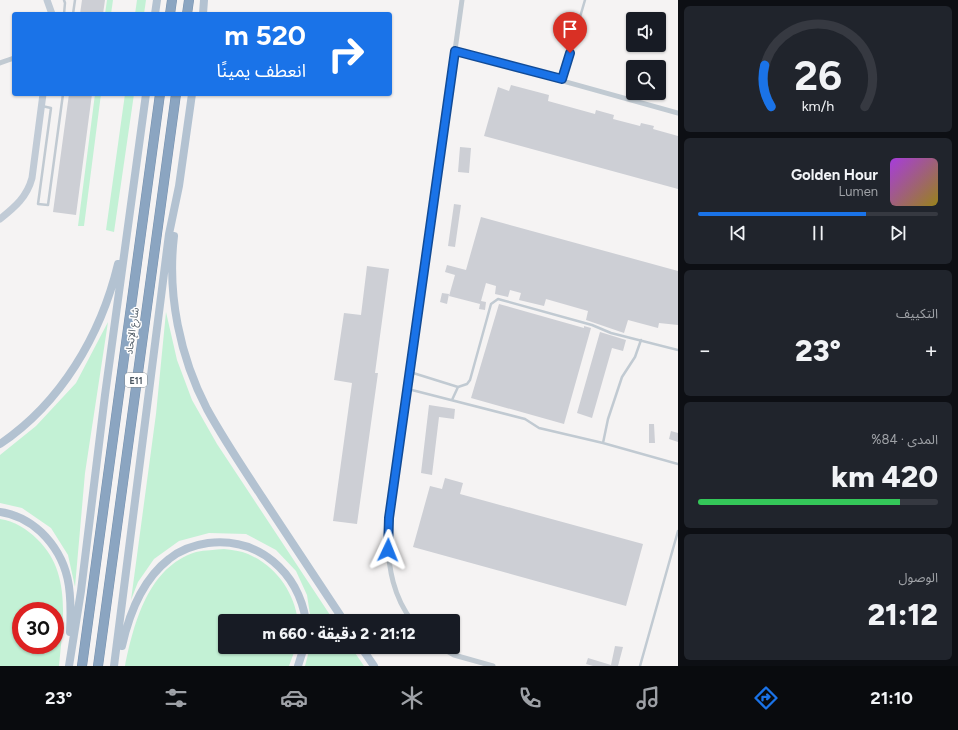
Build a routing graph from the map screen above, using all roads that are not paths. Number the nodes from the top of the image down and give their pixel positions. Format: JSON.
{"nodes":[{"id":1,"x":47,"y":0,"type":"edge"},
{"id":2,"x":64,"y":0,"type":"edge"},
{"id":3,"x":75,"y":0,"type":"edge"},
{"id":4,"x":157,"y":0,"type":"edge"},
{"id":5,"x":172,"y":0,"type":"edge"},
{"id":6,"x":189,"y":0,"type":"edge"},
{"id":7,"x":204,"y":0,"type":"edge"},
{"id":8,"x":462,"y":0,"type":"edge"},
{"id":9,"x":585,"y":0,"type":"edge"},
{"id":10,"x":51,"y":12,"type":"edge"},
{"id":11,"x":64,"y":12,"type":"edge"},
{"id":12,"x":73,"y":12,"type":"edge"},
{"id":13,"x":155,"y":12,"type":"edge"},
{"id":14,"x":170,"y":12,"type":"edge"},
{"id":15,"x":187,"y":12,"type":"edge"},
{"id":16,"x":203,"y":12,"type":"edge"},
{"id":17,"x":455,"y":51,"type":"junction"},
{"id":18,"x":12,"y":59,"type":"edge"},
{"id":19,"x":0,"y":63,"type":"edge"},
{"id":20,"x":562,"y":79,"type":"junction"},
{"id":21,"x":43,"y":96,"type":"edge"},
{"id":22,"x":63,"y":96,"type":"edge"},
{"id":23,"x":146,"y":96,"type":"edge"},
{"id":24,"x":160,"y":96,"type":"edge"},
{"id":25,"x":176,"y":96,"type":"edge"},
{"id":26,"x":192,"y":96,"type":"edge"},
{"id":27,"x":42,"y":106,"type":"junction"},
{"id":28,"x":678,"y":113,"type":"edge"},
{"id":29,"x":179,"y":186,"type":"junction"},
{"id":30,"x":130,"y":204,"type":"junction"},
{"id":31,"x":0,"y":219,"type":"edge"},
{"id":32,"x":641,"y":340,"type":"junction"},
{"id":33,"x":678,"y":350,"type":"edge"},
{"id":34,"x":410,"y":372,"type":"junction"},
{"id":35,"x":458,"y":387,"type":"junction"},
{"id":36,"x":408,"y":389,"type":"junction"},
{"id":37,"x":452,"y":400,"type":"junction"},
{"id":38,"x":603,"y":443,"type":"junction"},
{"id":39,"x":0,"y":444,"type":"edge"},
{"id":40,"x":678,"y":464,"type":"edge"},
{"id":41,"x":0,"y":512,"type":"edge"},
{"id":42,"x":678,"y":531,"type":"edge"},
{"id":43,"x":305,"y":614,"type":"edge"},
{"id":44,"x":339,"y":614,"type":"edge"},
{"id":45,"x":407,"y":614,"type":"edge"},
{"id":46,"x":302,"y":654,"type":"edge"},
{"id":47,"x":366,"y":654,"type":"edge"},
{"id":48,"x":452,"y":654,"type":"edge"},
{"id":49,"x":68,"y":666,"type":"edge"},
{"id":50,"x":82,"y":666,"type":"edge"},
{"id":51,"x":98,"y":666,"type":"edge"},
{"id":52,"x":116,"y":666,"type":"edge"},
{"id":53,"x":298,"y":666,"type":"edge"},
{"id":54,"x":374,"y":666,"type":"edge"},
{"id":55,"x":493,"y":666,"type":"edge"},
{"id":56,"x":640,"y":666,"type":"edge"}],
"edges":[{"from":1,"to":10,"type":"street"},
{"from":2,"to":11,"type":"lane"},
{"from":3,"to":12,"type":"lane"},
{"from":4,"to":13,"type":"main road"},
{"from":5,"to":14,"type":"highway"},
{"from":6,"to":15,"type":"highway"},
{"from":7,"to":16,"type":"main road"},
{"from":8,"to":17,"type":"street"},
{"from":9,"to":20,"type":"lane"},
{"from":17,"to":20,"type":"street"},
{"from":17,"to":34,"type":"street"},
{"from":18,"to":19,"type":"street"},
{"from":20,"to":28,"type":"street"},
{"from":21,"to":27,"type":"street"},
{"from":22,"to":27,"type":"lane"},
{"from":23,"to":30,"type":"main road"},
{"from":24,"to":50,"type":"highway","name":"شارع الإتحاد","number":"E11"},
{"from":25,"to":51,"type":"highway","name":"شارع الإتحاد","number":"E11"},
{"from":26,"to":29,"type":"main road"},
{"from":27,"to":31,"type":"street"},
{"from":29,"to":44,"type":"main road"},
{"from":29,"to":52,"type":"main road"},
{"from":30,"to":39,"type":"main road"},
{"from":30,"to":49,"type":"main road"},
{"from":32,"to":33,"type":"lane"},
{"from":32,"to":35,"type":"lane"},
{"from":32,"to":38,"type":"lane"},
{"from":34,"to":35,"type":"lane"},
{"from":34,"to":36,"type":"street"},
{"from":35,"to":37,"type":"lane"},
{"from":36,"to":37,"type":"lane"},
{"from":36,"to":45,"type":"street"},
{"from":37,"to":38,"type":"lane"},
{"from":38,"to":40,"type":"lane"},
{"from":41,"to":49,"type":"main road"},
{"from":42,"to":56,"type":"lane"},
{"from":43,"to":52,"type":"main road"},
{"from":46,"to":53,"type":"main road"},
{"from":47,"to":54,"type":"main road"},
{"from":48,"to":55,"type":"street"}]}
